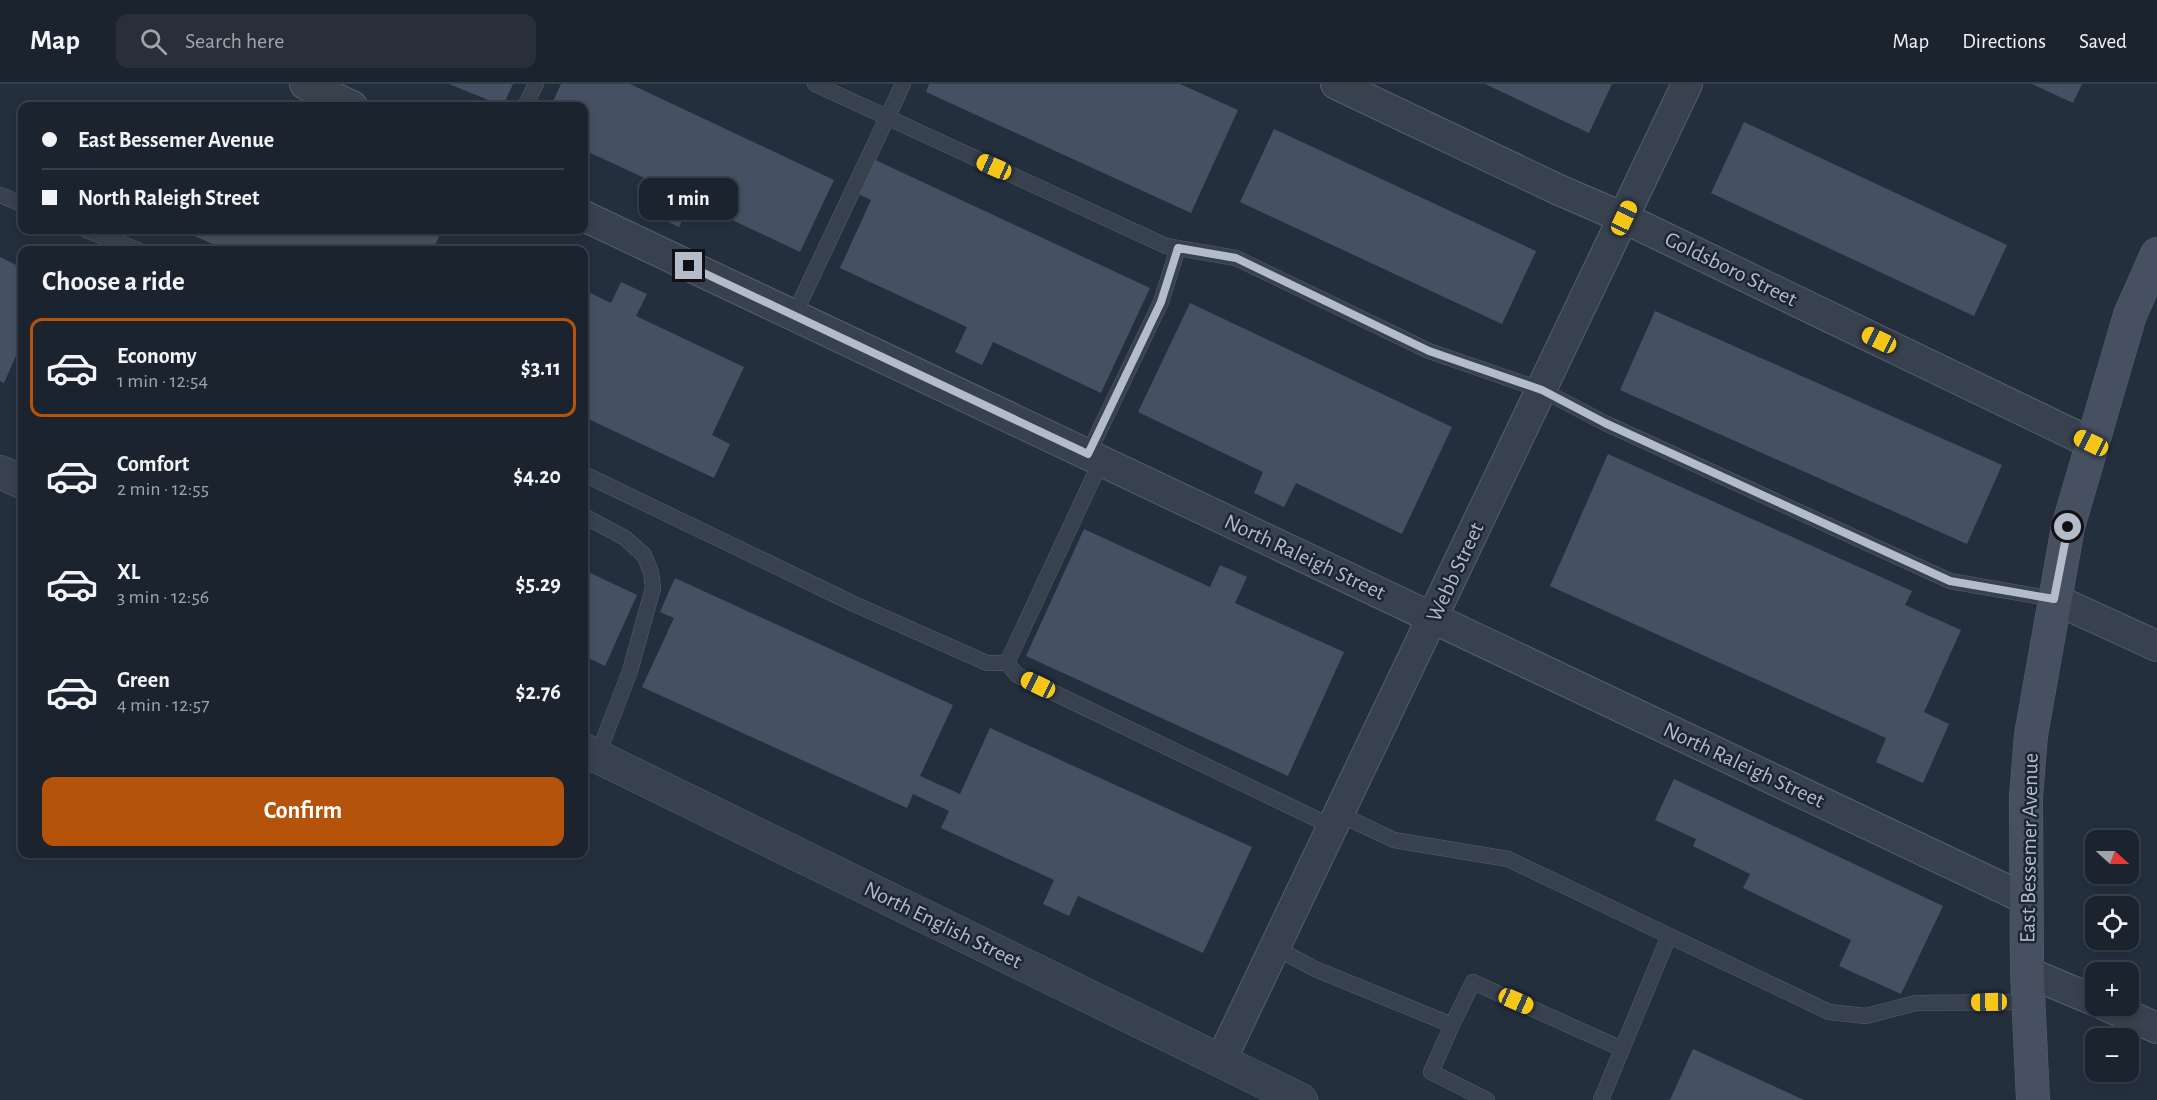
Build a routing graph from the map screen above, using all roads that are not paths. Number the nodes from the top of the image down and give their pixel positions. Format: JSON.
{"nodes":[{"id":1,"x":305,"y":84,"type":"edge"},
{"id":2,"x":536,"y":84,"type":"edge"},
{"id":3,"x":815,"y":84,"type":"edge"},
{"id":4,"x":903,"y":84,"type":"edge"},
{"id":5,"x":1336,"y":84,"type":"edge"},
{"id":6,"x":1687,"y":84,"type":"edge"},
{"id":7,"x":343,"y":102,"type":"edge"},
{"id":8,"x":527,"y":102,"type":"edge"},
{"id":9,"x":887,"y":118,"type":"junction"},
{"id":10,"x":0,"y":195,"type":"edge"},
{"id":11,"x":18,"y":202,"type":"edge"},
{"id":12,"x":588,"y":218,"type":"edge"},
{"id":13,"x":1624,"y":218,"type":"junction"},
{"id":14,"x":96,"y":234,"type":"edge"},
{"id":15,"x":128,"y":246,"type":"edge"},
{"id":16,"x":1178,"y":248,"type":"junction"},
{"id":17,"x":2157,"y":255,"type":"edge"},
{"id":18,"x":794,"y":315,"type":"junction"},
{"id":19,"x":1542,"y":390,"type":"junction"},
{"id":20,"x":2091,"y":443,"type":"junction"},
{"id":21,"x":1095,"y":457,"type":"junction"},
{"id":22,"x":0,"y":472,"type":"edge"},
{"id":23,"x":588,"y":476,"type":"edge"},
{"id":24,"x":18,"y":480,"type":"edge"},
{"id":25,"x":588,"y":518,"type":"edge"},
{"id":26,"x":2054,"y":599,"type":"junction"},
{"id":27,"x":1433,"y":617,"type":"junction"},
{"id":28,"x":2157,"y":646,"type":"edge"},
{"id":29,"x":1007,"y":663,"type":"junction"},
{"id":30,"x":590,"y":753,"type":"edge"},
{"id":31,"x":1338,"y":821,"type":"junction"},
{"id":32,"x":2026,"y":899,"type":"junction"},
{"id":33,"x":1669,"y":936,"type":"junction"},
{"id":34,"x":1276,"y":948,"type":"junction"},
{"id":35,"x":2027,"y":987,"type":"junction"},
{"id":36,"x":2085,"y":999,"type":"edge"},
{"id":37,"x":2130,"y":1016,"type":"edge"},
{"id":38,"x":1452,"y":1025,"type":"junction"},
{"id":39,"x":2157,"y":1028,"type":"edge"},
{"id":40,"x":1622,"y":1049,"type":"junction"},
{"id":41,"x":1221,"y":1060,"type":"junction"},
{"id":42,"x":1301,"y":1100,"type":"edge"},
{"id":43,"x":1487,"y":1100,"type":"edge"},
{"id":44,"x":1601,"y":1100,"type":"edge"},
{"id":45,"x":2033,"y":1100,"type":"edge"}],
"edges":[{"from":1,"to":7,"type":"street"},
{"from":2,"to":8,"type":"lane"},
{"from":3,"to":9,"type":"lane"},
{"from":4,"to":9,"type":"lane"},
{"from":5,"to":13,"type":"street","name":"Goldsboro Street"},
{"from":6,"to":13,"type":"street","name":"Webb Street"},
{"from":9,"to":16,"type":"lane"},
{"from":9,"to":18,"type":"lane"},
{"from":10,"to":11,"type":"lane"},
{"from":12,"to":18,"type":"street","name":"North Raleigh Street"},
{"from":13,"to":19,"type":"street","name":"Webb Street"},
{"from":13,"to":20,"type":"street","name":"Goldsboro Street"},
{"from":14,"to":15,"type":"lane"},
{"from":16,"to":19,"type":"lane"},
{"from":16,"to":21,"type":"lane"},
{"from":17,"to":20,"type":"main road","name":"East Bessemer Avenue"},
{"from":18,"to":21,"type":"street","name":"North Raleigh Street"},
{"from":19,"to":26,"type":"lane"},
{"from":19,"to":27,"type":"street","name":"Webb Street"},
{"from":20,"to":26,"type":"main road","name":"East Bessemer Avenue"},
{"from":21,"to":27,"type":"street","name":"North Raleigh Street"},
{"from":21,"to":29,"type":"lane"},
{"from":22,"to":24,"type":"street"},
{"from":23,"to":29,"type":"lane"},
{"from":25,"to":30,"type":"lane"},
{"from":26,"to":28,"type":"street"},
{"from":26,"to":32,"type":"main road","name":"East Bessemer Avenue"},
{"from":27,"to":31,"type":"street","name":"Webb Street"},
{"from":27,"to":32,"type":"street","name":"North Raleigh Street"},
{"from":29,"to":31,"type":"lane"},
{"from":30,"to":41,"type":"street","name":"North English Street"},
{"from":31,"to":33,"type":"lane"},
{"from":31,"to":34,"type":"street","name":"Webb Street"},
{"from":32,"to":35,"type":"main road","name":"East Bessemer Avenue"},
{"from":33,"to":35,"type":"lane"},
{"from":33,"to":40,"type":"lane"},
{"from":34,"to":38,"type":"lane"},
{"from":34,"to":41,"type":"street","name":"Webb Street"},
{"from":35,"to":36,"type":"street"},
{"from":35,"to":45,"type":"main road","name":"East Bessemer Avenue"},
{"from":37,"to":39,"type":"street"},
{"from":38,"to":40,"type":"lane"},
{"from":38,"to":43,"type":"lane"},
{"from":40,"to":44,"type":"lane"},
{"from":41,"to":42,"type":"street","name":"North English Street"}]}
